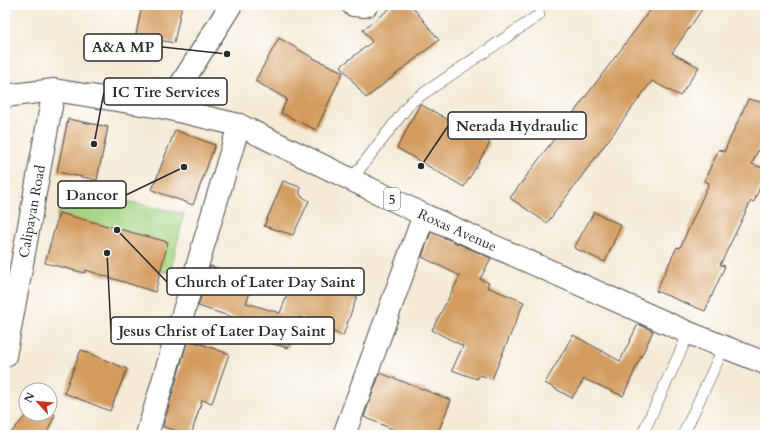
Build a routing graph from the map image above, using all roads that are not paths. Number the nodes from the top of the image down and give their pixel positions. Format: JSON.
{"nodes":[{"id":1,"x":231,"y":5,"type":"edge"},
{"id":2,"x":353,"y":5,"type":"edge"},
{"id":3,"x":367,"y":5,"type":"edge"},
{"id":4,"x":539,"y":15,"type":"dead end"},
{"id":5,"x":54,"y":90,"type":"junction"},
{"id":6,"x":5,"y":96,"type":"edge"},
{"id":7,"x":166,"y":108,"type":"junction"},
{"id":8,"x":239,"y":125,"type":"junction"},
{"id":9,"x":351,"y":180,"type":"junction"},
{"id":10,"x":424,"y":215,"type":"junction"},
{"id":11,"x":689,"y":333,"type":"junction"},
{"id":12,"x":724,"y":347,"type":"junction"},
{"id":13,"x":5,"y":356,"type":"edge"},
{"id":14,"x":765,"y":364,"type":"edge"},
{"id":15,"x":147,"y":435,"type":"edge"},
{"id":16,"x":344,"y":435,"type":"edge"},
{"id":17,"x":642,"y":435,"type":"edge"},
{"id":18,"x":683,"y":435,"type":"edge"}],
"edges":[{"from":1,"to":7,"type":"main road"},
{"from":2,"to":3,"type":"main road"},
{"from":4,"to":9,"type":"lane"},
{"from":5,"to":6,"type":"main road","name":"Roxas Avenue","number":"5"},
{"from":5,"to":7,"type":"main road","name":"Roxas Avenue","number":"5"},
{"from":5,"to":13,"type":"main road","name":"Calipayan Road"},
{"from":7,"to":8,"type":"main road","name":"Roxas Avenue","number":"5"},
{"from":8,"to":9,"type":"main road","name":"Roxas Avenue","number":"5"},
{"from":8,"to":15,"type":"main road"},
{"from":9,"to":10,"type":"main road","name":"Roxas Avenue","number":"5"},
{"from":10,"to":11,"type":"main road","name":"Roxas Avenue","number":"5"},
{"from":10,"to":16,"type":"main road"},
{"from":11,"to":12,"type":"main road","name":"Roxas Avenue","number":"5"},
{"from":11,"to":17,"type":"lane"},
{"from":12,"to":14,"type":"main road","name":"Roxas Avenue","number":"5"},
{"from":12,"to":18,"type":"lane"}]}
